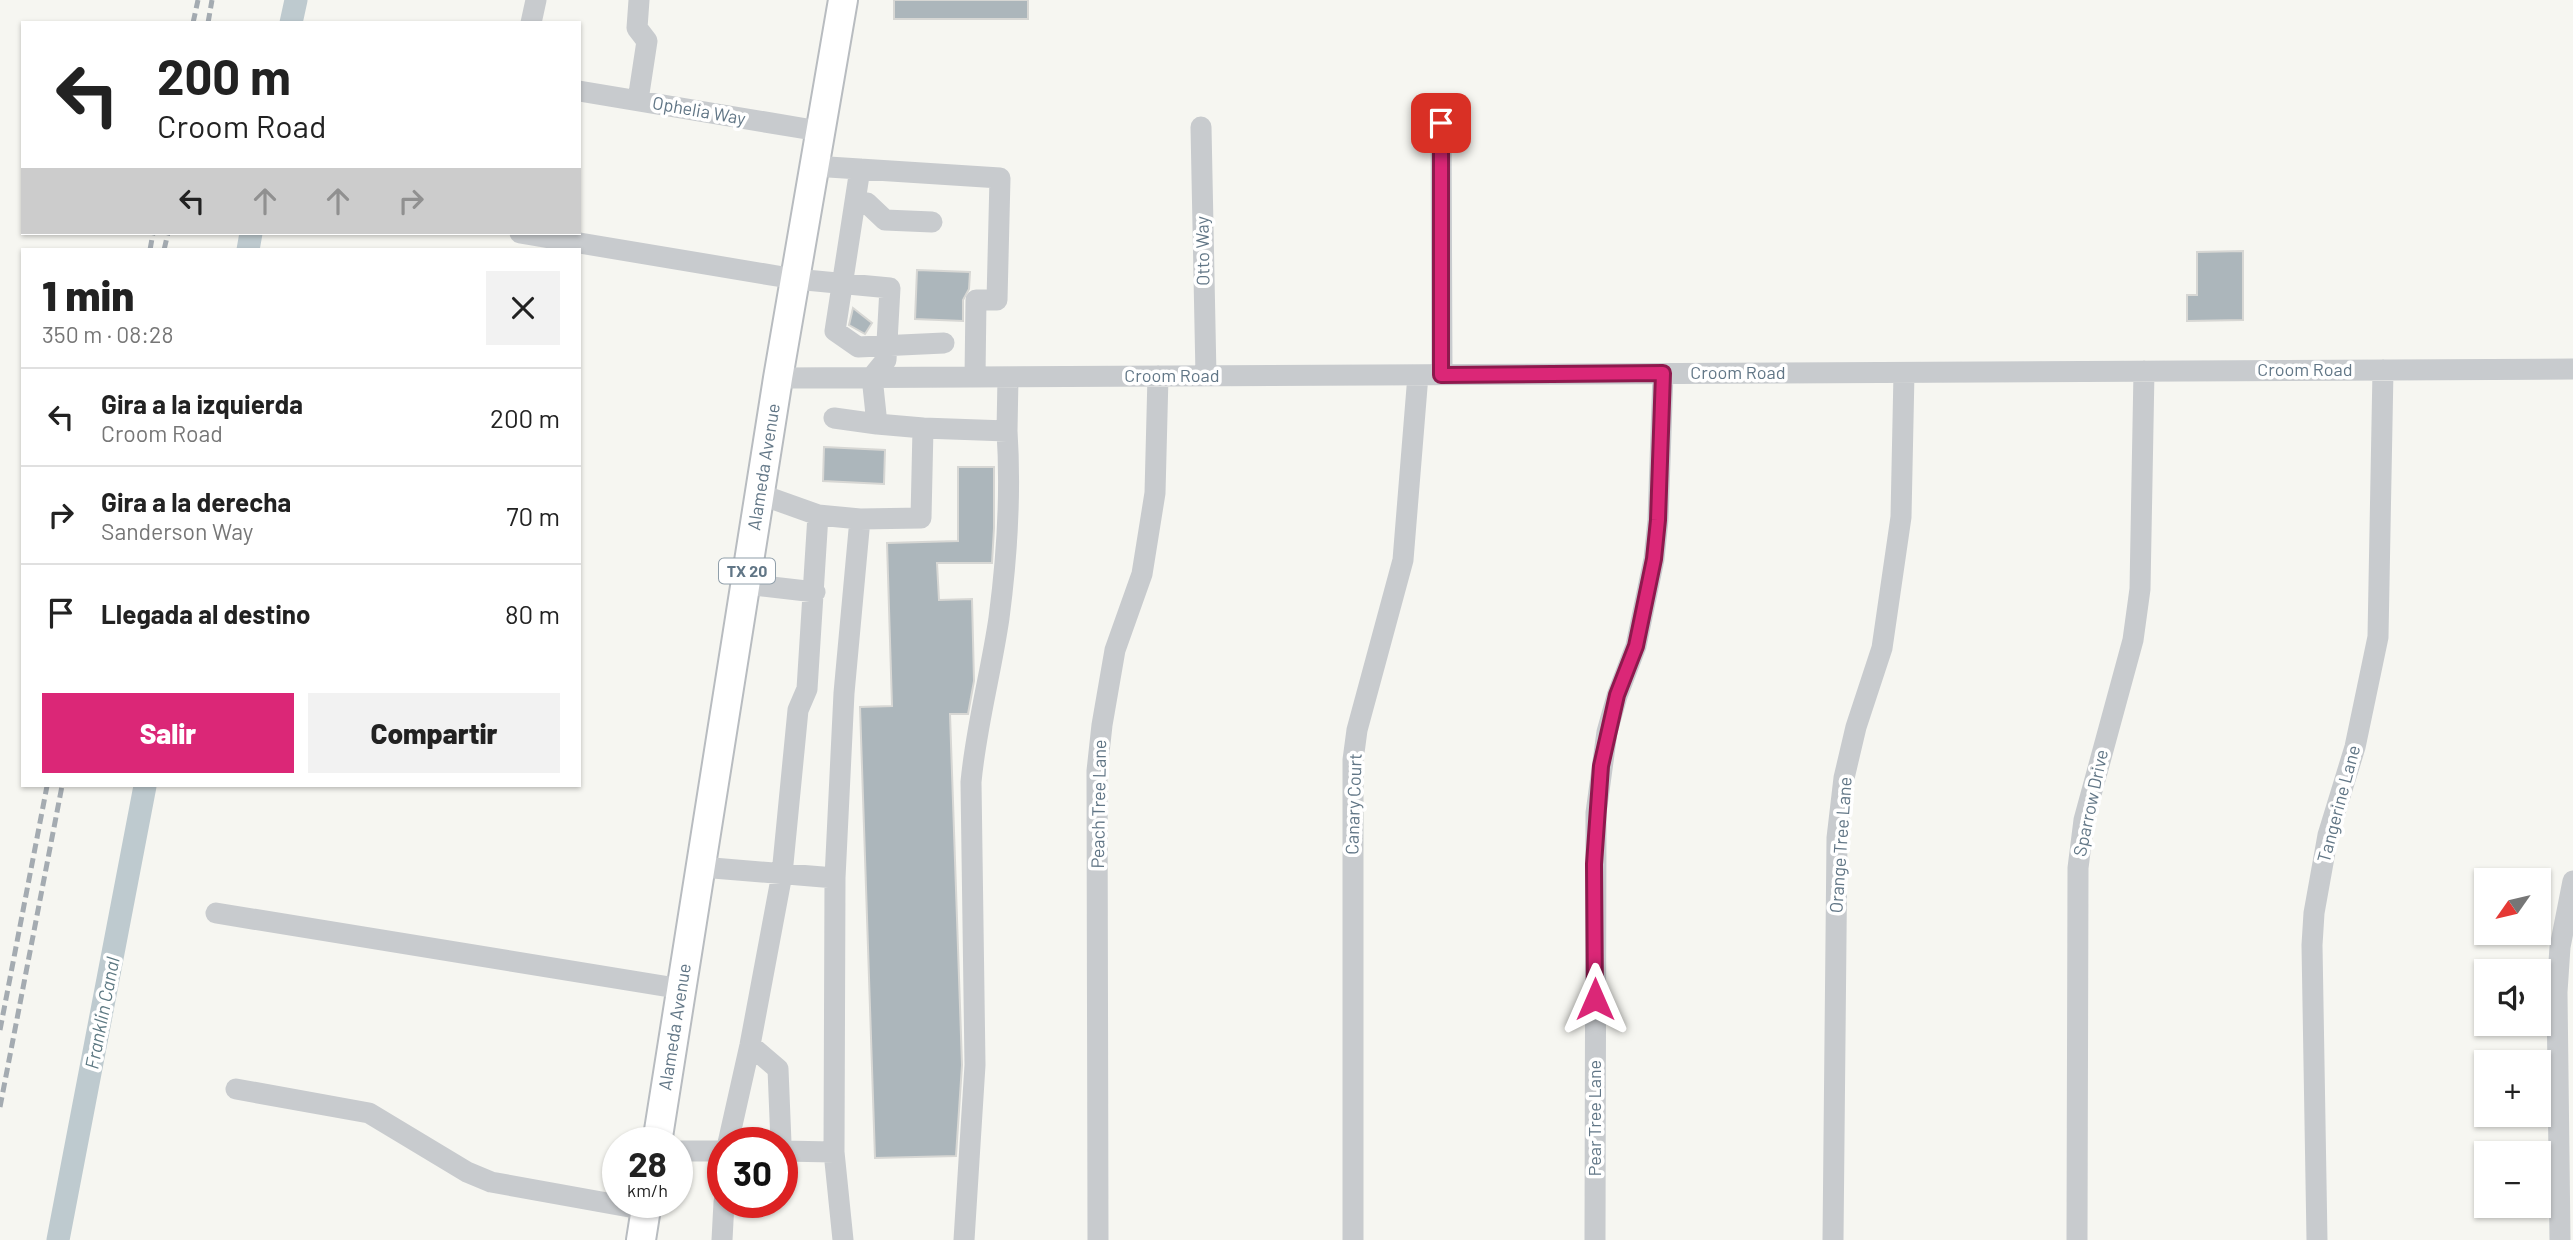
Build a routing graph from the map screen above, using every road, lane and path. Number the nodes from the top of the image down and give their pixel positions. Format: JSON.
{"nodes":[{"id":1,"x":536,"y":0,"type":"edge"},
{"id":2,"x":639,"y":0,"type":"edge"},
{"id":3,"x":842,"y":0,"type":"edge"},
{"id":4,"x":531,"y":21,"type":"edge"},
{"id":5,"x":581,"y":90,"type":"edge"},
{"id":6,"x":638,"y":100,"type":"junction"},
{"id":7,"x":1441,"y":123,"type":"dead end"},
{"id":8,"x":1200,"y":127,"type":"dead end"},
{"id":9,"x":819,"y":131,"type":"junction"},
{"id":10,"x":813,"y":166,"type":"junction"},
{"id":11,"x":860,"y":169,"type":"junction"},
{"id":12,"x":855,"y":202,"type":"junction"},
{"id":13,"x":932,"y":222,"type":"dead end"},
{"id":14,"x":532,"y":235,"type":"edge"},
{"id":15,"x":794,"y":279,"type":"junction"},
{"id":16,"x":843,"y":283,"type":"junction"},
{"id":17,"x":944,"y":343,"type":"dead end"},
{"id":18,"x":886,"y":346,"type":"junction"},
{"id":19,"x":2573,"y":369,"type":"edge"},
{"id":20,"x":2383,"y":370,"type":"junction"},
{"id":21,"x":2144,"y":371,"type":"junction"},
{"id":22,"x":1663,"y":373,"type":"junction"},
{"id":23,"x":1904,"y":373,"type":"junction"},
{"id":24,"x":1418,"y":375,"type":"junction"},
{"id":25,"x":1441,"y":375,"type":"junction"},
{"id":26,"x":1158,"y":376,"type":"junction"},
{"id":27,"x":1206,"y":376,"type":"junction"},
{"id":28,"x":872,"y":377,"type":"junction"},
{"id":29,"x":975,"y":377,"type":"junction"},
{"id":30,"x":1008,"y":377,"type":"junction"},
{"id":31,"x":778,"y":378,"type":"junction"},
{"id":32,"x":834,"y":418,"type":"dead end"},
{"id":33,"x":877,"y":424,"type":"junction"},
{"id":34,"x":923,"y":428,"type":"junction"},
{"id":35,"x":1007,"y":431,"type":"junction"},
{"id":36,"x":759,"y":494,"type":"junction"},
{"id":37,"x":818,"y":515,"type":"junction"},
{"id":38,"x":860,"y":519,"type":"junction"},
{"id":39,"x":745,"y":584,"type":"junction"},
{"id":40,"x":815,"y":592,"type":"junction"},
{"id":41,"x":807,"y":689,"type":"junction"},
{"id":42,"x":844,"y":693,"type":"junction"},
{"id":43,"x":701,"y":867,"type":"junction"},
{"id":44,"x":782,"y":874,"type":"junction"},
{"id":45,"x":835,"y":878,"type":"junction"},
{"id":46,"x":2573,"y":881,"type":"edge"},
{"id":47,"x":216,"y":913,"type":"dead end"},
{"id":48,"x":682,"y":989,"type":"junction"},
{"id":49,"x":750,"y":1045,"type":"junction"},
{"id":50,"x":236,"y":1089,"type":"dead end"},
{"id":51,"x":660,"y":1127,"type":"edge"},
{"id":52,"x":732,"y":1127,"type":"edge"},
{"id":53,"x":780,"y":1127,"type":"edge"},
{"id":54,"x":798,"y":1151,"type":"edge"},
{"id":55,"x":834,"y":1152,"type":"junction"},
{"id":56,"x":602,"y":1199,"type":"edge"},
{"id":57,"x":645,"y":1218,"type":"edge"},
{"id":58,"x":723,"y":1218,"type":"edge"},
{"id":59,"x":642,"y":1240,"type":"edge"},
{"id":60,"x":722,"y":1240,"type":"edge"},
{"id":61,"x":843,"y":1240,"type":"edge"},
{"id":62,"x":964,"y":1240,"type":"edge"},
{"id":63,"x":1098,"y":1240,"type":"edge"},
{"id":64,"x":1353,"y":1240,"type":"edge"},
{"id":65,"x":1595,"y":1240,"type":"edge"},
{"id":66,"x":1833,"y":1240,"type":"edge"},
{"id":67,"x":2077,"y":1240,"type":"edge"},
{"id":68,"x":2317,"y":1240,"type":"edge"},
{"id":69,"x":2560,"y":1240,"type":"edge"}],
"edges":[{"from":1,"to":4,"type":"street"},
{"from":2,"to":6,"type":"street"},
{"from":3,"to":9,"type":"main road","name":"Alameda Avenue","number":"TX 20"},
{"from":5,"to":6,"type":"street","name":"Ophelia Way"},
{"from":6,"to":9,"type":"street","name":"Ophelia Way"},
{"from":7,"to":25,"type":"street"},
{"from":8,"to":27,"type":"street","name":"Otto Way"},
{"from":9,"to":10,"type":"main road","name":"Alameda Avenue","number":"TX 20"},
{"from":10,"to":11,"type":"street"},
{"from":10,"to":15,"type":"main road","name":"Alameda Avenue","number":"TX 20"},
{"from":11,"to":12,"type":"street"},
{"from":11,"to":29,"type":"street"},
{"from":12,"to":13,"type":"street"},
{"from":12,"to":16,"type":"street"},
{"from":14,"to":15,"type":"street"},
{"from":15,"to":16,"type":"street"},
{"from":15,"to":31,"type":"main road","name":"Alameda Avenue","number":"TX 20"},
{"from":16,"to":18,"type":"street"},
{"from":16,"to":18,"type":"street"},
{"from":17,"to":18,"type":"street"},
{"from":18,"to":28,"type":"street"},
{"from":19,"to":20,"type":"street","name":"Croom Road"},
{"from":20,"to":21,"type":"street","name":"Croom Road"},
{"from":20,"to":68,"type":"street","name":"Tangerine Lane"},
{"from":21,"to":23,"type":"street","name":"Croom Road"},
{"from":21,"to":67,"type":"street","name":"Sparrow Drive"},
{"from":22,"to":23,"type":"street","name":"Croom Road"},
{"from":22,"to":25,"type":"street","name":"Croom Road"},
{"from":22,"to":65,"type":"street","name":"Pear Tree Lane"},
{"from":23,"to":66,"type":"street","name":"Orange Tree Lane"},
{"from":24,"to":25,"type":"street","name":"Croom Road"},
{"from":24,"to":27,"type":"street","name":"Croom Road"},
{"from":24,"to":64,"type":"street","name":"Canary Court"},
{"from":26,"to":27,"type":"street","name":"Croom Road"},
{"from":26,"to":30,"type":"street","name":"Croom Road"},
{"from":26,"to":63,"type":"street","name":"Peach Tree Lane"},
{"from":28,"to":29,"type":"street","name":"Croom Road"},
{"from":28,"to":31,"type":"street","name":"Croom Road"},
{"from":28,"to":33,"type":"street"},
{"from":29,"to":30,"type":"street","name":"Croom Road"},
{"from":30,"to":35,"type":"street"},
{"from":31,"to":36,"type":"main road","name":"Alameda Avenue","number":"TX 20"},
{"from":32,"to":33,"type":"street"},
{"from":33,"to":34,"type":"street"},
{"from":34,"to":35,"type":"street"},
{"from":34,"to":38,"type":"street"},
{"from":35,"to":62,"type":"street"},
{"from":36,"to":37,"type":"street"},
{"from":36,"to":39,"type":"main road","name":"Alameda Avenue","number":"TX 20"},
{"from":37,"to":38,"type":"street"},
{"from":37,"to":40,"type":"street"},
{"from":38,"to":42,"type":"street"},
{"from":39,"to":40,"type":"street"},
{"from":39,"to":43,"type":"main road","name":"Alameda Avenue","number":"TX 20"},
{"from":40,"to":41,"type":"street"},
{"from":41,"to":42,"type":"street"},
{"from":41,"to":44,"type":"street"},
{"from":42,"to":45,"type":"street"},
{"from":43,"to":44,"type":"street"},
{"from":43,"to":48,"type":"main road","name":"Alameda Avenue","number":"TX 20"},
{"from":44,"to":45,"type":"street"},
{"from":44,"to":49,"type":"street"},
{"from":45,"to":55,"type":"street"},
{"from":46,"to":69,"type":"street"},
{"from":47,"to":48,"type":"street"},
{"from":48,"to":51,"type":"main road","name":"Alameda Avenue","number":"TX 20"},
{"from":49,"to":52,"type":"street"},
{"from":49,"to":53,"type":"street"},
{"from":50,"to":56,"type":"street"},
{"from":54,"to":55,"type":"street"},
{"from":55,"to":61,"type":"street"},
{"from":57,"to":59,"type":"main road"},
{"from":58,"to":60,"type":"street"}]}
